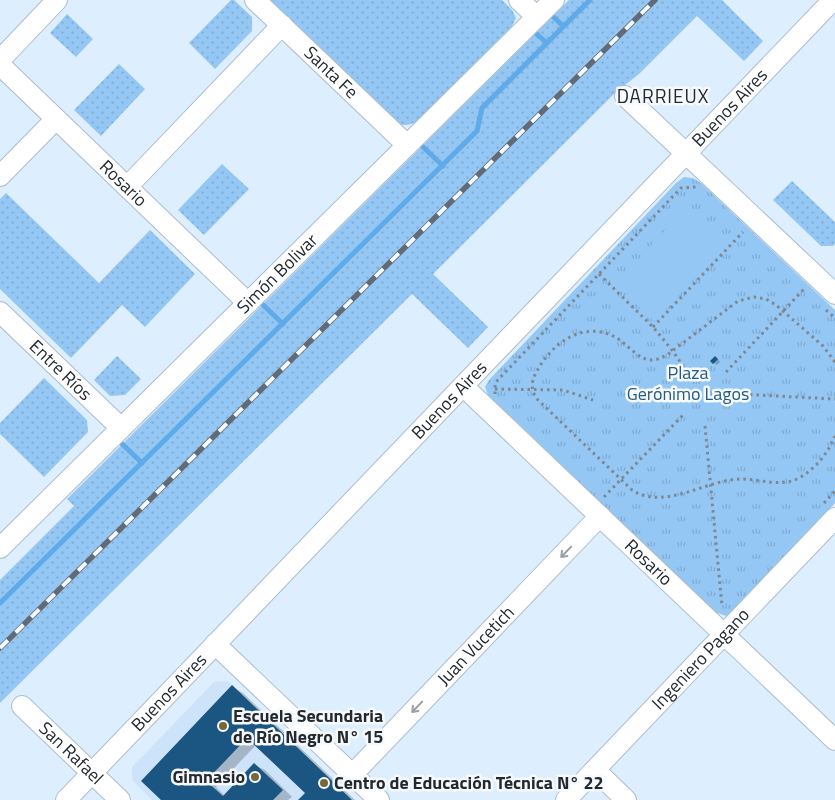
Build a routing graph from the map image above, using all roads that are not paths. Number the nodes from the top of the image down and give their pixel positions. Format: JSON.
{"nodes":[{"id":1,"x":57,"y":0,"type":"edge"},
{"id":2,"x":255,"y":0,"type":"edge"},
{"id":3,"x":519,"y":0,"type":"edge"},
{"id":4,"x":554,"y":0,"type":"edge"},
{"id":5,"x":833,"y":0,"type":"edge"},
{"id":6,"x":537,"y":17,"type":"junction"},
{"id":7,"x":282,"y":25,"type":"junction"},
{"id":8,"x":0,"y":60,"type":"edge"},
{"id":9,"x":0,"y":65,"type":"edge"},
{"id":10,"x":625,"y":96,"type":"dead end"},
{"id":11,"x":56,"y":119,"type":"junction"},
{"id":12,"x":407,"y":145,"type":"junction"},
{"id":13,"x":687,"y":152,"type":"junction"},
{"id":14,"x":0,"y":176,"type":"edge"},
{"id":15,"x":127,"y":187,"type":"junction"},
{"id":16,"x":831,"y":283,"type":"edge"},
{"id":17,"x":248,"y":303,"type":"junction"},
{"id":18,"x":0,"y":312,"type":"edge"},
{"id":19,"x":463,"y":386,"type":"junction"},
{"id":20,"x":121,"y":428,"type":"junction"},
{"id":21,"x":605,"y":510,"type":"junction"},
{"id":22,"x":831,"y":516,"type":"edge"},
{"id":23,"x":0,"y":548,"type":"edge"},
{"id":24,"x":724,"y":635,"type":"junction"},
{"id":25,"x":215,"y":644,"type":"junction"},
{"id":26,"x":22,"y":706,"type":"dead end"},
{"id":27,"x":835,"y":740,"type":"edge"},
{"id":28,"x":595,"y":770,"type":"junction"},
{"id":29,"x":92,"y":773,"type":"junction"},
{"id":30,"x":352,"y":775,"type":"junction"},
{"id":31,"x":66,"y":800,"type":"edge"},
{"id":32,"x":120,"y":800,"type":"edge"},
{"id":33,"x":379,"y":800,"type":"edge"},
{"id":34,"x":566,"y":800,"type":"edge"},
{"id":35,"x":626,"y":800,"type":"edge"}],
"edges":[{"from":1,"to":8,"type":"street"},
{"from":2,"to":7,"type":"street","name":"Santa Fe"},
{"from":3,"to":6,"type":"street"},
{"from":4,"to":6,"type":"street","name":"Simón Bolivar"},
{"from":5,"to":13,"type":"street","name":"Buenos Aires"},
{"from":6,"to":12,"type":"street","name":"Simón Bolivar"},
{"from":7,"to":12,"type":"street","name":"Santa Fe"},
{"from":7,"to":15,"type":"street"},
{"from":9,"to":11,"type":"street","name":"Rosario"},
{"from":10,"to":13,"type":"street"},
{"from":11,"to":14,"type":"street"},
{"from":11,"to":15,"type":"street","name":"Rosario"},
{"from":12,"to":17,"type":"street","name":"Simón Bolivar"},
{"from":13,"to":16,"type":"street"},
{"from":13,"to":19,"type":"street","name":"Buenos Aires"},
{"from":15,"to":17,"type":"street","name":"Rosario"},
{"from":17,"to":20,"type":"street","name":"Simón Bolivar"},
{"from":18,"to":20,"type":"street","name":"Entre Ríos"},
{"from":19,"to":21,"type":"street","name":"Rosario"},
{"from":19,"to":25,"type":"street","name":"Buenos Aires"},
{"from":20,"to":23,"type":"street","name":"Simón Bolivar"},
{"from":21,"to":24,"type":"street","name":"Rosario"},
{"from":21,"to":30,"type":"street","name":"Juan Vucetich","one_way":true},
{"from":22,"to":24,"type":"street","name":"Ingeniero Pagano"},
{"from":24,"to":27,"type":"street","name":"Rosario"},
{"from":24,"to":28,"type":"street","name":"Ingeniero Pagano"},
{"from":25,"to":29,"type":"street","name":"Buenos Aires"},
{"from":25,"to":30,"type":"street"},
{"from":26,"to":29,"type":"street","name":"San Rafael"},
{"from":28,"to":34,"type":"street","name":"Ingeniero Pagano"},
{"from":28,"to":35,"type":"street"},
{"from":29,"to":31,"type":"street","name":"Buenos Aires"},
{"from":29,"to":32,"type":"street","name":"San Rafael"},
{"from":30,"to":33,"type":"street"}]}
